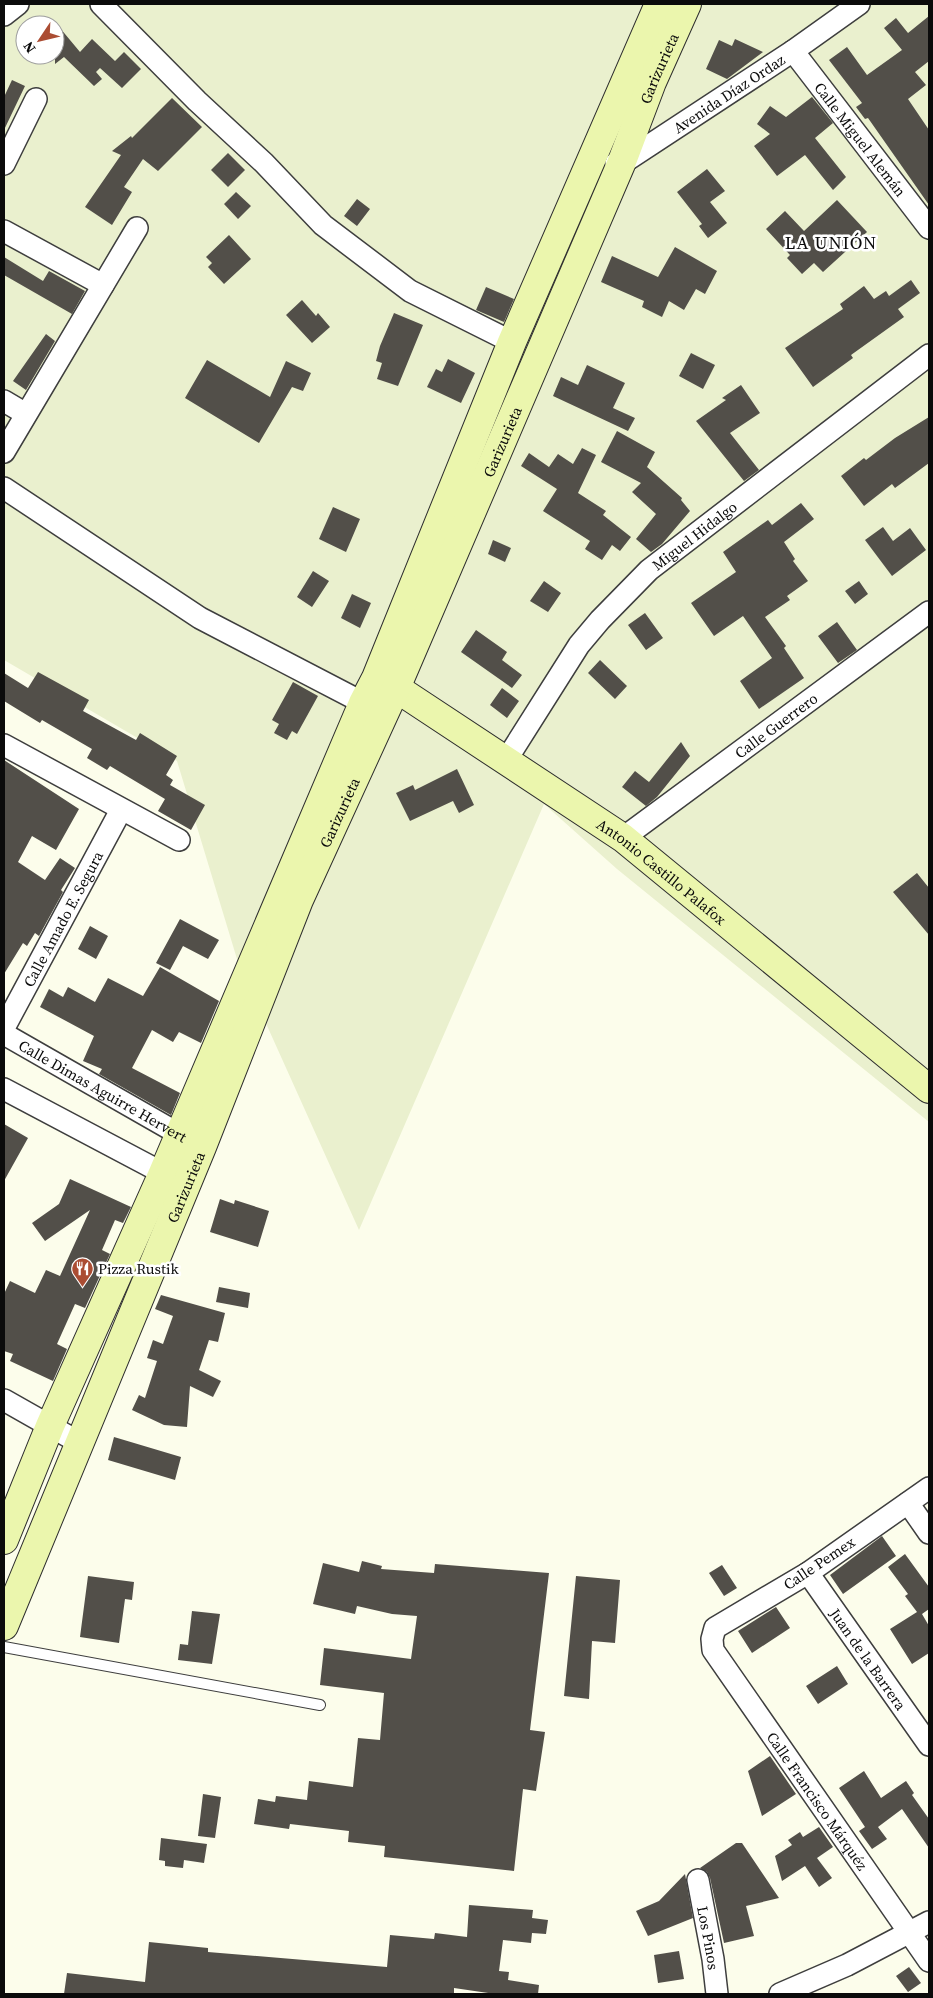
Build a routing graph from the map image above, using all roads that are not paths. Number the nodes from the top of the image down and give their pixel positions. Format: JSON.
{"nodes":[{"id":1,"x":18,"y":4,"type":"edge"},
{"id":2,"x":101,"y":4,"type":"edge"},
{"id":3,"x":659,"y":4,"type":"edge"},
{"id":4,"x":687,"y":4,"type":"edge"},
{"id":5,"x":859,"y":4,"type":"edge"},
{"id":6,"x":4,"y":15,"type":"edge"},
{"id":7,"x":793,"y":51,"type":"junction"},
{"id":8,"x":36,"y":99,"type":"dead end"},
{"id":9,"x":592,"y":158,"type":"junction"},
{"id":10,"x":4,"y":164,"type":"edge"},
{"id":11,"x":621,"y":164,"type":"junction"},
{"id":12,"x":137,"y":228,"type":"dead end"},
{"id":13,"x":929,"y":228,"type":"edge"},
{"id":14,"x":4,"y":231,"type":"edge"},
{"id":15,"x":104,"y":285,"type":"junction"},
{"id":16,"x":512,"y":342,"type":"junction"},
{"id":17,"x":929,"y":355,"type":"edge"},
{"id":18,"x":4,"y":401,"type":"edge"},
{"id":19,"x":26,"y":414,"type":"junction"},
{"id":20,"x":4,"y":452,"type":"edge"},
{"id":21,"x":4,"y":488,"type":"edge"},
{"id":22,"x":929,"y":612,"type":"edge"},
{"id":23,"x":386,"y":683,"type":"junction"},
{"id":24,"x":374,"y":708,"type":"junction"},
{"id":25,"x":4,"y":745,"type":"edge"},
{"id":26,"x":505,"y":762,"type":"junction"},
{"id":27,"x":121,"y":810,"type":"junction"},
{"id":28,"x":623,"y":838,"type":"junction"},
{"id":29,"x":180,"y":840,"type":"dead end"},
{"id":30,"x":4,"y":1028,"type":"edge"},
{"id":31,"x":4,"y":1034,"type":"edge"},
{"id":32,"x":4,"y":1088,"type":"edge"},
{"id":33,"x":929,"y":1089,"type":"edge"},
{"id":34,"x":190,"y":1141,"type":"junction"},
{"id":35,"x":174,"y":1179,"type":"junction"},
{"id":36,"x":4,"y":1400,"type":"edge"},
{"id":37,"x":50,"y":1426,"type":"junction"},
{"id":38,"x":80,"y":1443,"type":"junction"},
{"id":39,"x":929,"y":1488,"type":"edge"},
{"id":40,"x":908,"y":1503,"type":"junction"},
{"id":41,"x":929,"y":1533,"type":"edge"},
{"id":42,"x":4,"y":1540,"type":"edge"},
{"id":43,"x":808,"y":1573,"type":"junction"},
{"id":44,"x":4,"y":1626,"type":"edge"},
{"id":45,"x":712,"y":1639,"type":"joint"},
{"id":46,"x":4,"y":1647,"type":"edge"},
{"id":47,"x":320,"y":1705,"type":"dead end"},
{"id":48,"x":929,"y":1745,"type":"edge"},
{"id":49,"x":698,"y":1880,"type":"dead end"},
{"id":50,"x":929,"y":1922,"type":"edge"},
{"id":51,"x":908,"y":1931,"type":"junction"},
{"id":52,"x":929,"y":1961,"type":"edge"},
{"id":53,"x":822,"y":1986,"type":"edge"},
{"id":54,"x":717,"y":1994,"type":"edge"},
{"id":55,"x":780,"y":1994,"type":"edge"}],
"edges":[{"from":1,"to":6,"type":"street"},
{"from":2,"to":16,"type":"street"},
{"from":3,"to":9,"type":"main road","name":"Garizurieta"},
{"from":4,"to":11,"type":"main road","name":"Garizurieta"},
{"from":5,"to":7,"type":"street","name":"Avenida Díaz Ordaz"},
{"from":7,"to":11,"type":"street","name":"Avenida Díaz Ordaz"},
{"from":7,"to":13,"type":"street","name":"Calle Miguel Alemán"},
{"from":8,"to":10,"type":"street"},
{"from":9,"to":11,"type":"street"},
{"from":9,"to":16,"type":"main road","name":"Garizurieta"},
{"from":11,"to":23,"type":"main road","name":"Garizurieta"},
{"from":12,"to":15,"type":"street"},
{"from":14,"to":15,"type":"street"},
{"from":15,"to":19,"type":"street"},
{"from":16,"to":23,"type":"main road","name":"Garizurieta"},
{"from":17,"to":26,"type":"street","name":"Miguel Hidalgo"},
{"from":18,"to":19,"type":"street"},
{"from":19,"to":20,"type":"street"},
{"from":21,"to":24,"type":"street"},
{"from":22,"to":28,"type":"street","name":"Calle Guerrero"},
{"from":23,"to":24,"type":"main road","name":"Garizurieta"},
{"from":23,"to":26,"type":"main road","name":"Antonio Castillo Palafox"},
{"from":24,"to":34,"type":"main road","name":"Garizurieta"},
{"from":25,"to":27,"type":"street"},
{"from":26,"to":28,"type":"main road","name":"Antonio Castillo Palafox"},
{"from":27,"to":29,"type":"street"},
{"from":27,"to":30,"type":"street","name":"Calle Amado E. Segura"},
{"from":28,"to":33,"type":"main road","name":"Antonio Castillo Palafox"},
{"from":31,"to":34,"type":"street","name":"Calle Dimas Aguirre Hervert"},
{"from":32,"to":35,"type":"street"},
{"from":34,"to":35,"type":"main road","name":"Garizurieta"},
{"from":35,"to":37,"type":"main road","name":"Garizurieta"},
{"from":35,"to":38,"type":"main road","name":"Garizurieta"},
{"from":36,"to":37,"type":"street"},
{"from":37,"to":38,"type":"street"},
{"from":37,"to":42,"type":"main road","name":"Garizurieta"},
{"from":38,"to":44,"type":"main road","name":"Garizurieta"},
{"from":39,"to":40,"type":"street","name":"Calle Pemex"},
{"from":40,"to":41,"type":"street"},
{"from":40,"to":43,"type":"street","name":"Calle Pemex"},
{"from":43,"to":45,"type":"street","name":"Calle Pemex"},
{"from":43,"to":48,"type":"street","name":"Juan de la Barrera"},
{"from":45,"to":51,"type":"street","name":"Calle Francisco Márquéz"},
{"from":46,"to":47,"type":"lane"},
{"from":49,"to":54,"type":"street","name":"Los Pinos"},
{"from":50,"to":51,"type":"street"},
{"from":51,"to":52,"type":"street","name":"Calle Francisco Márquéz"},
{"from":51,"to":53,"type":"street"},
{"from":53,"to":55,"type":"street"}]}
